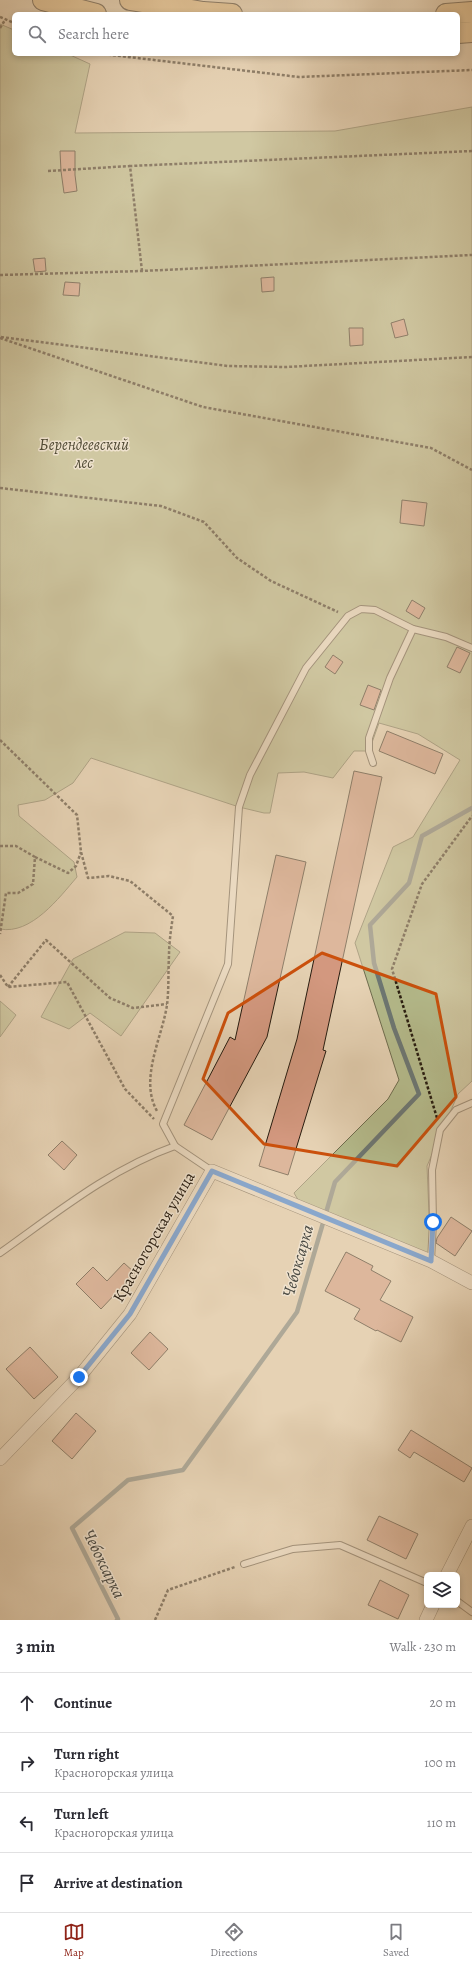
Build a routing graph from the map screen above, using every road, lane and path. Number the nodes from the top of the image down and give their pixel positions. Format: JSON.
{"nodes":[{"id":1,"x":43,"y":0,"type":"edge"},
{"id":2,"x":130,"y":0,"type":"edge"},
{"id":3,"x":88,"y":12,"type":"edge"},
{"id":4,"x":203,"y":12,"type":"edge"},
{"id":5,"x":472,"y":12,"type":"edge"},
{"id":6,"x":460,"y":13,"type":"edge"},
{"id":7,"x":0,"y":17,"type":"edge"},
{"id":8,"x":6,"y":20,"type":"junction"},
{"id":9,"x":12,"y":22,"type":"edge"},
{"id":10,"x":0,"y":28,"type":"edge"},
{"id":11,"x":472,"y":32,"type":"edge"},
{"id":12,"x":460,"y":33,"type":"edge"},
{"id":13,"x":120,"y":56,"type":"edge"},
{"id":14,"x":472,"y":70,"type":"edge"},
{"id":15,"x":472,"y":151,"type":"edge"},
{"id":16,"x":130,"y":166,"type":"junction"},
{"id":17,"x":48,"y":171,"type":"dead end"},
{"id":18,"x":472,"y":255,"type":"edge"},
{"id":19,"x":142,"y":271,"type":"junction"},
{"id":20,"x":0,"y":275,"type":"edge"},
{"id":21,"x":0,"y":338,"type":"edge"},
{"id":22,"x":472,"y":357,"type":"edge"},
{"id":23,"x":472,"y":470,"type":"edge"},
{"id":24,"x":0,"y":488,"type":"edge"},
{"id":25,"x":348,"y":616,"type":"junction"},
{"id":26,"x":414,"y":629,"type":"junction"},
{"id":27,"x":472,"y":648,"type":"edge"},
{"id":28,"x":0,"y":740,"type":"edge"},
{"id":29,"x":373,"y":762,"type":"dead end"},
{"id":30,"x":472,"y":816,"type":"edge"},
{"id":31,"x":0,"y":846,"type":"edge"},
{"id":32,"x":81,"y":852,"type":"junction"},
{"id":33,"x":35,"y":857,"type":"junction"},
{"id":34,"x":0,"y":934,"type":"edge"},
{"id":35,"x":0,"y":975,"type":"edge"},
{"id":36,"x":8,"y":987,"type":"junction"},
{"id":37,"x":167,"y":1004,"type":"junction"},
{"id":38,"x":472,"y":1102,"type":"edge"},
{"id":39,"x":164,"y":1124,"type":"junction"},
{"id":40,"x":440,"y":1130,"type":"junction"},
{"id":41,"x":175,"y":1146,"type":"junction"},
{"id":42,"x":212,"y":1171,"type":"junction"},
{"id":43,"x":0,"y":1253,"type":"edge"},
{"id":44,"x":431,"y":1261,"type":"junction"},
{"id":45,"x":472,"y":1283,"type":"edge"},
{"id":46,"x":0,"y":1459,"type":"edge"},
{"id":47,"x":472,"y":1526,"type":"edge"},
{"id":48,"x":244,"y":1564,"type":"joint"},
{"id":49,"x":449,"y":1572,"type":"edge"},
{"id":50,"x":424,"y":1582,"type":"edge"},
{"id":51,"x":460,"y":1603,"type":"edge"},
{"id":52,"x":432,"y":1608,"type":"edge"},
{"id":53,"x":472,"y":1612,"type":"edge"},
{"id":54,"x":156,"y":1620,"type":"edge"},
{"id":55,"x":426,"y":1620,"type":"edge"}],
"edges":[{"from":1,"to":3,"type":"main road"},
{"from":2,"to":4,"type":"main road"},
{"from":5,"to":6,"type":"main road"},
{"from":7,"to":8,"type":"path"},
{"from":8,"to":9,"type":"path"},
{"from":8,"to":10,"type":"path"},
{"from":11,"to":12,"type":"main road"},
{"from":13,"to":14,"type":"path"},
{"from":15,"to":16,"type":"path"},
{"from":16,"to":17,"type":"path"},
{"from":16,"to":19,"type":"path"},
{"from":18,"to":19,"type":"path"},
{"from":19,"to":20,"type":"path"},
{"from":21,"to":22,"type":"path"},
{"from":21,"to":23,"type":"path"},
{"from":24,"to":25,"type":"path"},
{"from":25,"to":26,"type":"lane"},
{"from":25,"to":39,"type":"lane"},
{"from":26,"to":27,"type":"lane"},
{"from":26,"to":29,"type":"lane"},
{"from":28,"to":32,"type":"path"},
{"from":30,"to":40,"type":"path"},
{"from":31,"to":33,"type":"path"},
{"from":32,"to":33,"type":"path"},
{"from":32,"to":37,"type":"path"},
{"from":33,"to":34,"type":"path"},
{"from":35,"to":36,"type":"path"},
{"from":36,"to":37,"type":"path"},
{"from":36,"to":39,"type":"path"},
{"from":37,"to":39,"type":"path"},
{"from":38,"to":40,"type":"lane"},
{"from":39,"to":41,"type":"lane"},
{"from":40,"to":44,"type":"lane"},
{"from":41,"to":42,"type":"lane"},
{"from":41,"to":43,"type":"lane"},
{"from":42,"to":44,"type":"street","name":"Красногорская улица"},
{"from":42,"to":46,"type":"street","name":"Красногорская улица"},
{"from":44,"to":45,"type":"street","name":"Красногорская улица"},
{"from":47,"to":49,"type":"street"},
{"from":48,"to":50,"type":"lane"},
{"from":48,"to":54,"type":"path"},
{"from":51,"to":53,"type":"lane"},
{"from":52,"to":55,"type":"street"}]}
